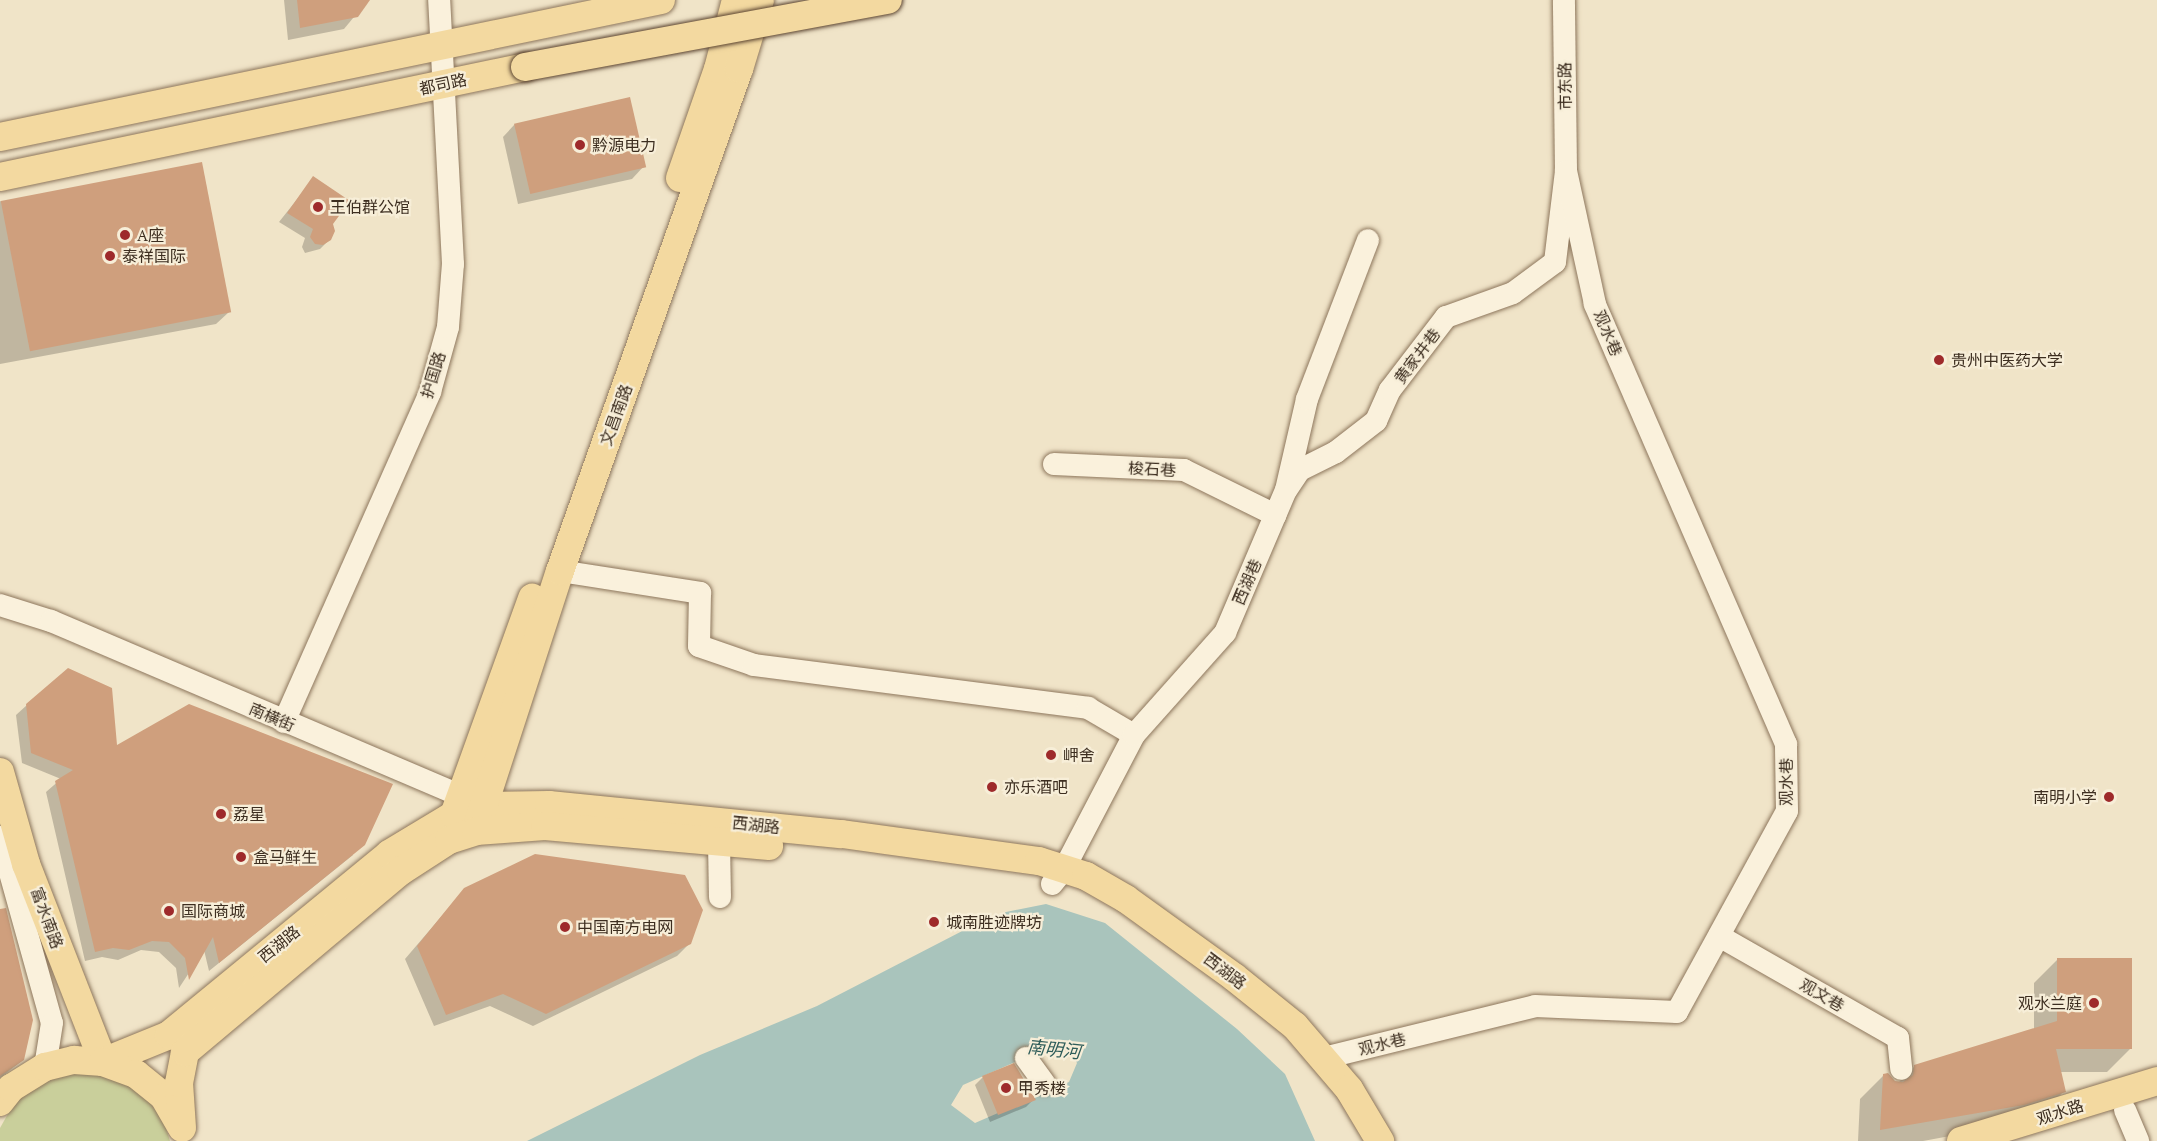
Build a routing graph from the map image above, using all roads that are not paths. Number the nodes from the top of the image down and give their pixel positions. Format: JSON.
{"nodes":[{"id":1,"x":439,"y":0,"type":"edge"},
{"id":2,"x":661,"y":0,"type":"edge"},
{"id":3,"x":736,"y":0,"type":"edge"},
{"id":4,"x":760,"y":0,"type":"edge"},
{"id":5,"x":888,"y":0,"type":"edge"},
{"id":6,"x":1564,"y":0,"type":"edge"},
{"id":7,"x":441,"y":44,"type":"junction"},
{"id":8,"x":444,"y":84,"type":"junction"},
{"id":9,"x":0,"y":137,"type":"edge"},
{"id":10,"x":1566,"y":171,"type":"junction"},
{"id":11,"x":0,"y":177,"type":"edge"},
{"id":12,"x":1368,"y":240,"type":"dead end"},
{"id":13,"x":1054,"y":464,"type":"dead end"},
{"id":14,"x":1287,"y":490,"type":"junction"},
{"id":15,"x":1275,"y":515,"type":"junction"},
{"id":16,"x":560,"y":571,"type":"junction"},
{"id":17,"x":0,"y":606,"type":"edge"},
{"id":18,"x":284,"y":722,"type":"junction"},
{"id":19,"x":1134,"y":735,"type":"junction"},
{"id":20,"x":0,"y":772,"type":"edge"},
{"id":21,"x":469,"y":812,"type":"junction"},
{"id":22,"x":0,"y":837,"type":"edge"},
{"id":23,"x":719,"y":842,"type":"junction"},
{"id":24,"x":1058,"y":877,"type":"junction"},
{"id":25,"x":720,"y":897,"type":"dead end"},
{"id":26,"x":1719,"y":936,"type":"junction"},
{"id":27,"x":1026,"y":1058,"type":"dead end"},
{"id":28,"x":1324,"y":1058,"type":"junction"},
{"id":29,"x":103,"y":1062,"type":"junction"},
{"id":30,"x":45,"y":1067,"type":"junction"},
{"id":31,"x":1901,"y":1069,"type":"dead end"},
{"id":32,"x":2157,"y":1081,"type":"edge"},
{"id":33,"x":1044,"y":1083,"type":"dead end"},
{"id":34,"x":4,"y":1094,"type":"edge"},
{"id":35,"x":2157,"y":1099,"type":"edge"},
{"id":36,"x":2125,"y":1110,"type":"junction"},
{"id":37,"x":183,"y":1134,"type":"edge"},
{"id":38,"x":1375,"y":1141,"type":"edge"},
{"id":39,"x":1961,"y":1141,"type":"edge"},
{"id":40,"x":2031,"y":1141,"type":"edge"},
{"id":41,"x":2138,"y":1141,"type":"edge"}],
"edges":[{"from":1,"to":7,"type":"street","name":"护国路"},
{"from":2,"to":7,"type":"main road"},
{"from":3,"to":21,"type":"main road","name":"文昌南路"},
{"from":4,"to":16,"type":"main road","name":"文昌南路"},
{"from":5,"to":8,"type":"main road","name":"都司路","bridge":true},
{"from":6,"to":10,"type":"street","name":"市东路"},
{"from":7,"to":8,"type":"street","name":"护国路"},
{"from":7,"to":9,"type":"main road"},
{"from":8,"to":11,"type":"main road","name":"都司路"},
{"from":8,"to":18,"type":"street","name":"护国路"},
{"from":10,"to":14,"type":"street","name":"黄家井巷"},
{"from":10,"to":26,"type":"street","name":"观水巷"},
{"from":12,"to":14,"type":"street","name":"西湖巷"},
{"from":13,"to":15,"type":"street","name":"梭石巷"},
{"from":14,"to":15,"type":"street","name":"西湖巷"},
{"from":15,"to":19,"type":"street","name":"西湖巷"},
{"from":16,"to":19,"type":"street"},
{"from":16,"to":21,"type":"main road","name":"文昌南路"},
{"from":17,"to":18,"type":"street","name":"南横街"},
{"from":18,"to":21,"type":"street","name":"南横街"},
{"from":19,"to":24,"type":"street","name":"西湖巷"},
{"from":20,"to":29,"type":"main road","name":"富水南路"},
{"from":21,"to":23,"type":"main road","name":"西湖路"},
{"from":21,"to":24,"type":"main road","name":"西湖路"},
{"from":21,"to":29,"type":"main road","name":"西湖路"},
{"from":21,"to":37,"type":"main road","name":"西湖路"},
{"from":22,"to":30,"type":"street","name":"富水南路"},
{"from":23,"to":24,"type":"main road","name":"西湖路"},
{"from":23,"to":25,"type":"street"},
{"from":24,"to":28,"type":"main road","name":"西湖路"},
{"from":24,"to":38,"type":"main road","name":"西湖路"},
{"from":26,"to":28,"type":"street","name":"观水巷"},
{"from":26,"to":31,"type":"street","name":"观文巷"},
{"from":27,"to":33,"type":"street"},
{"from":28,"to":38,"type":"main road","name":"西湖路"},
{"from":29,"to":30,"type":"main road"},
{"from":29,"to":37,"type":"main road"},
{"from":30,"to":34,"type":"main road"},
{"from":32,"to":39,"type":"main road","name":"观水路"},
{"from":35,"to":36,"type":"main road","name":"观水路"},
{"from":36,"to":40,"type":"main road","name":"观水路"},
{"from":36,"to":41,"type":"street"}]}
